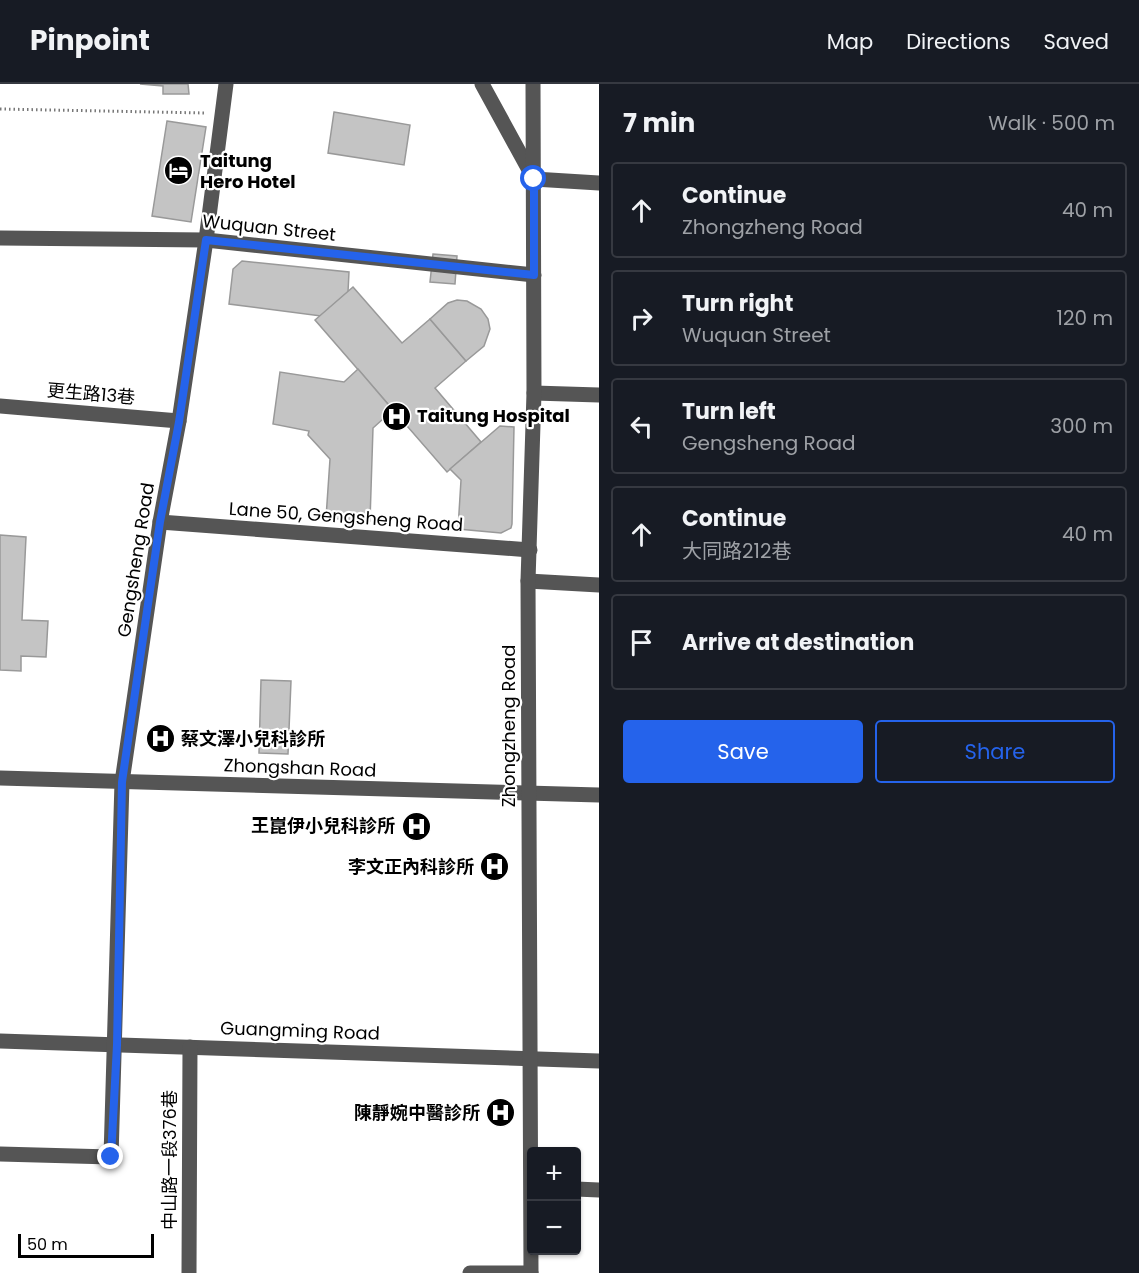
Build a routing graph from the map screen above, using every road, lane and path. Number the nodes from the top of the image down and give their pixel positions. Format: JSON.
{"nodes":[{"id":1,"x":226,"y":84,"type":"edge"},
{"id":2,"x":482,"y":84,"type":"edge"},
{"id":3,"x":533,"y":84,"type":"edge"},
{"id":4,"x":0,"y":109,"type":"edge"},
{"id":5,"x":223,"y":113,"type":"junction"},
{"id":6,"x":534,"y":179,"type":"junction"},
{"id":7,"x":599,"y":183,"type":"edge"},
{"id":8,"x":0,"y":238,"type":"edge"},
{"id":9,"x":206,"y":240,"type":"junction"},
{"id":10,"x":534,"y":275,"type":"junction"},
{"id":11,"x":534,"y":393,"type":"junction"},
{"id":12,"x":599,"y":395,"type":"edge"},
{"id":13,"x":0,"y":406,"type":"edge"},
{"id":14,"x":179,"y":422,"type":"junction"},
{"id":15,"x":160,"y":522,"type":"junction"},
{"id":16,"x":530,"y":550,"type":"junction"},
{"id":17,"x":528,"y":581,"type":"junction"},
{"id":18,"x":599,"y":585,"type":"edge"},
{"id":19,"x":0,"y":778,"type":"edge"},
{"id":20,"x":122,"y":782,"type":"junction"},
{"id":21,"x":529,"y":794,"type":"junction"},
{"id":22,"x":599,"y":795,"type":"edge"},
{"id":23,"x":0,"y":1041,"type":"edge"},
{"id":24,"x":117,"y":1045,"type":"junction"},
{"id":25,"x":190,"y":1047,"type":"junction"},
{"id":26,"x":530,"y":1058,"type":"junction"},
{"id":27,"x":599,"y":1061,"type":"edge"},
{"id":28,"x":531,"y":1147,"type":"edge"},
{"id":29,"x":0,"y":1154,"type":"edge"},
{"id":30,"x":581,"y":1189,"type":"edge"},
{"id":31,"x":599,"y":1190,"type":"edge"},
{"id":32,"x":531,"y":1201,"type":"edge"},
{"id":33,"x":189,"y":1273,"type":"edge"},
{"id":34,"x":470,"y":1273,"type":"edge"},
{"id":35,"x":531,"y":1273,"type":"edge"}],
"edges":[{"from":1,"to":5,"type":"street","name":"Gengsheng Road"},
{"from":2,"to":6,"type":"street","name":"Zhongzheng Road"},
{"from":3,"to":6,"type":"street","name":"Zhongzheng Road"},
{"from":4,"to":5,"type":"path"},
{"from":5,"to":9,"type":"street","name":"Gengsheng Road"},
{"from":6,"to":7,"type":"street"},
{"from":6,"to":10,"type":"street","name":"Zhongzheng Road"},
{"from":8,"to":9,"type":"street","name":"Wuquan Street"},
{"from":9,"to":10,"type":"street","name":"Wuquan Street"},
{"from":9,"to":14,"type":"street","name":"Gengsheng Road"},
{"from":10,"to":11,"type":"street","name":"Zhongzheng Road"},
{"from":11,"to":12,"type":"street"},
{"from":11,"to":16,"type":"street","name":"Zhongzheng Road"},
{"from":13,"to":14,"type":"street","name":"更生路13巷"},
{"from":14,"to":15,"type":"street","name":"Gengsheng Road"},
{"from":15,"to":16,"type":"street","name":"Lane 50, Gengsheng Road"},
{"from":15,"to":20,"type":"street","name":"Gengsheng Road"},
{"from":16,"to":17,"type":"street","name":"Zhongzheng Road"},
{"from":17,"to":18,"type":"street"},
{"from":17,"to":21,"type":"street","name":"Zhongzheng Road"},
{"from":19,"to":20,"type":"street","name":"Zhongshan Road"},
{"from":20,"to":21,"type":"street","name":"Zhongshan Road"},
{"from":20,"to":24,"type":"street","name":"Gengsheng Road"},
{"from":21,"to":22,"type":"street","name":"Zhongshan Road"},
{"from":21,"to":26,"type":"street","name":"Zhongzheng Road"},
{"from":23,"to":24,"type":"street","name":"Guangming Road"},
{"from":24,"to":25,"type":"street","name":"Guangming Road"},
{"from":24,"to":29,"type":"street","name":"Gengsheng Road"},
{"from":25,"to":26,"type":"street","name":"Guangming Road"},
{"from":25,"to":33,"type":"street","name":"中山路一段376巷"},
{"from":26,"to":27,"type":"street","name":"Guangming Road"},
{"from":26,"to":28,"type":"street","name":"Zhongzheng Road"},
{"from":30,"to":31,"type":"street"},
{"from":32,"to":35,"type":"street","name":"Zhongzheng Road"},
{"from":34,"to":35,"type":"street"}]}
